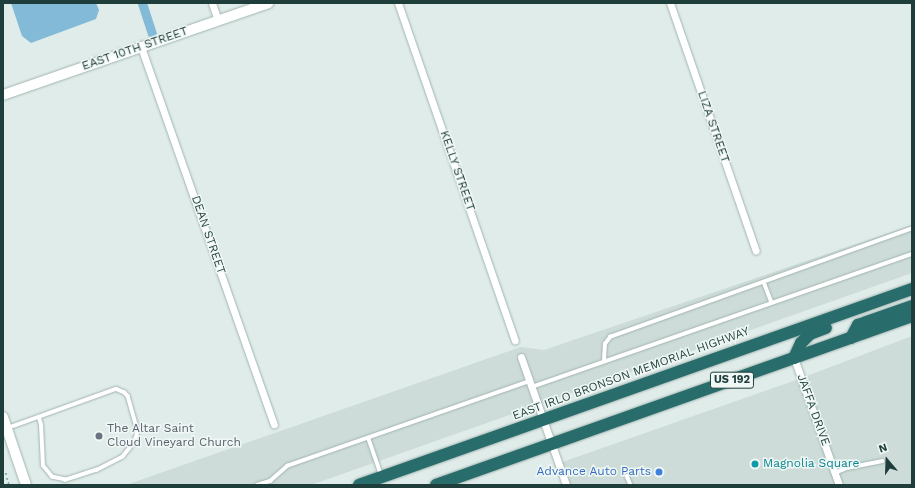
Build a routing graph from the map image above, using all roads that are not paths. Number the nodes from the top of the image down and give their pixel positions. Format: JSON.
{"nodes":[{"id":1,"x":212,"y":3,"type":"edge"},
{"id":2,"x":268,"y":3,"type":"edge"},
{"id":3,"x":398,"y":3,"type":"edge"},
{"id":4,"x":670,"y":3,"type":"edge"},
{"id":5,"x":218,"y":20,"type":"junction"},
{"id":6,"x":141,"y":47,"type":"junction"},
{"id":7,"x":3,"y":95,"type":"edge"},
{"id":8,"x":912,"y":228,"type":"edge"},
{"id":9,"x":756,"y":251,"type":"dead end"},
{"id":10,"x":912,"y":254,"type":"edge"},
{"id":11,"x":764,"y":282,"type":"junction"},
{"id":12,"x":912,"y":289,"type":"edge"},
{"id":13,"x":912,"y":298,"type":"edge"},
{"id":14,"x":772,"y":303,"type":"junction"},
{"id":15,"x":912,"y":306,"type":"edge"},
{"id":16,"x":912,"y":316,"type":"edge"},
{"id":17,"x":851,"y":338,"type":"junction"},
{"id":18,"x":515,"y":340,"type":"dead end"},
{"id":19,"x":522,"y":357,"type":"dead end"},
{"id":20,"x":794,"y":358,"type":"junction"},
{"id":21,"x":604,"y":361,"type":"junction"},
{"id":22,"x":531,"y":384,"type":"junction"},
{"id":23,"x":3,"y":417,"type":"edge"},
{"id":24,"x":38,"y":418,"type":"junction"},
{"id":25,"x":543,"y":420,"type":"junction"},
{"id":26,"x":274,"y":424,"type":"dead end"},
{"id":27,"x":7,"y":428,"type":"junction"},
{"id":28,"x":369,"y":439,"type":"junction"},
{"id":29,"x":552,"y":444,"type":"junction"},
{"id":30,"x":882,"y":461,"type":"dead end"},
{"id":31,"x":835,"y":473,"type":"junction"},
{"id":32,"x":627,"y":476,"type":"dead end"},
{"id":33,"x":382,"y":477,"type":"junction"},
{"id":34,"x":26,"y":485,"type":"edge"},
{"id":35,"x":257,"y":485,"type":"edge"},
{"id":36,"x":359,"y":485,"type":"edge"},
{"id":37,"x":436,"y":485,"type":"edge"},
{"id":38,"x":566,"y":485,"type":"edge"},
{"id":39,"x":630,"y":485,"type":"edge"},
{"id":40,"x":839,"y":485,"type":"edge"}],
"edges":[{"from":1,"to":5,"type":"street"},
{"from":2,"to":5,"type":"street","name":"EAST 10TH STREET"},
{"from":3,"to":18,"type":"street","name":"KELLY STREET"},
{"from":4,"to":9,"type":"street","name":"LIZA STREET"},
{"from":5,"to":6,"type":"street","name":"EAST 10TH STREET"},
{"from":6,"to":7,"type":"street","name":"EAST 10TH STREET"},
{"from":6,"to":26,"type":"street","name":"DEAN STREET"},
{"from":8,"to":11,"type":"lane"},
{"from":10,"to":14,"type":"lane"},
{"from":11,"to":14,"type":"lane"},
{"from":11,"to":21,"type":"lane"},
{"from":12,"to":25,"type":"highway","name":"EAST IRLO BRONSON MEMORIAL HIGHWAY","number":"US 192"},
{"from":13,"to":20,"type":"highway"},
{"from":14,"to":21,"type":"lane"},
{"from":15,"to":17,"type":"highway"},
{"from":16,"to":17,"type":"highway","number":"US 192"},
{"from":17,"to":20,"type":"highway","number":"US 192"},
{"from":19,"to":22,"type":"street"},
{"from":20,"to":29,"type":"highway","number":"US 192"},
{"from":20,"to":31,"type":"street","name":"JAFFA DRIVE"},
{"from":21,"to":22,"type":"lane"},
{"from":22,"to":25,"type":"street"},
{"from":22,"to":28,"type":"lane"},
{"from":23,"to":27,"type":"street"},
{"from":24,"to":24,"type":"lane"},
{"from":24,"to":27,"type":"lane"},
{"from":25,"to":29,"type":"street"},
{"from":25,"to":33,"type":"highway","name":"EAST IRLO BRONSON MEMORIAL HIGHWAY","number":"US 192"},
{"from":27,"to":34,"type":"street"},
{"from":28,"to":33,"type":"lane"},
{"from":28,"to":35,"type":"lane"},
{"from":29,"to":37,"type":"highway","number":"US 192"},
{"from":29,"to":38,"type":"street"},
{"from":30,"to":31,"type":"lane"},
{"from":31,"to":40,"type":"street","name":"JAFFA DRIVE"},
{"from":32,"to":39,"type":"lane"},
{"from":33,"to":36,"type":"highway","name":"EAST IRLO BRONSON MEMORIAL HIGHWAY","number":"US 192"}]}
